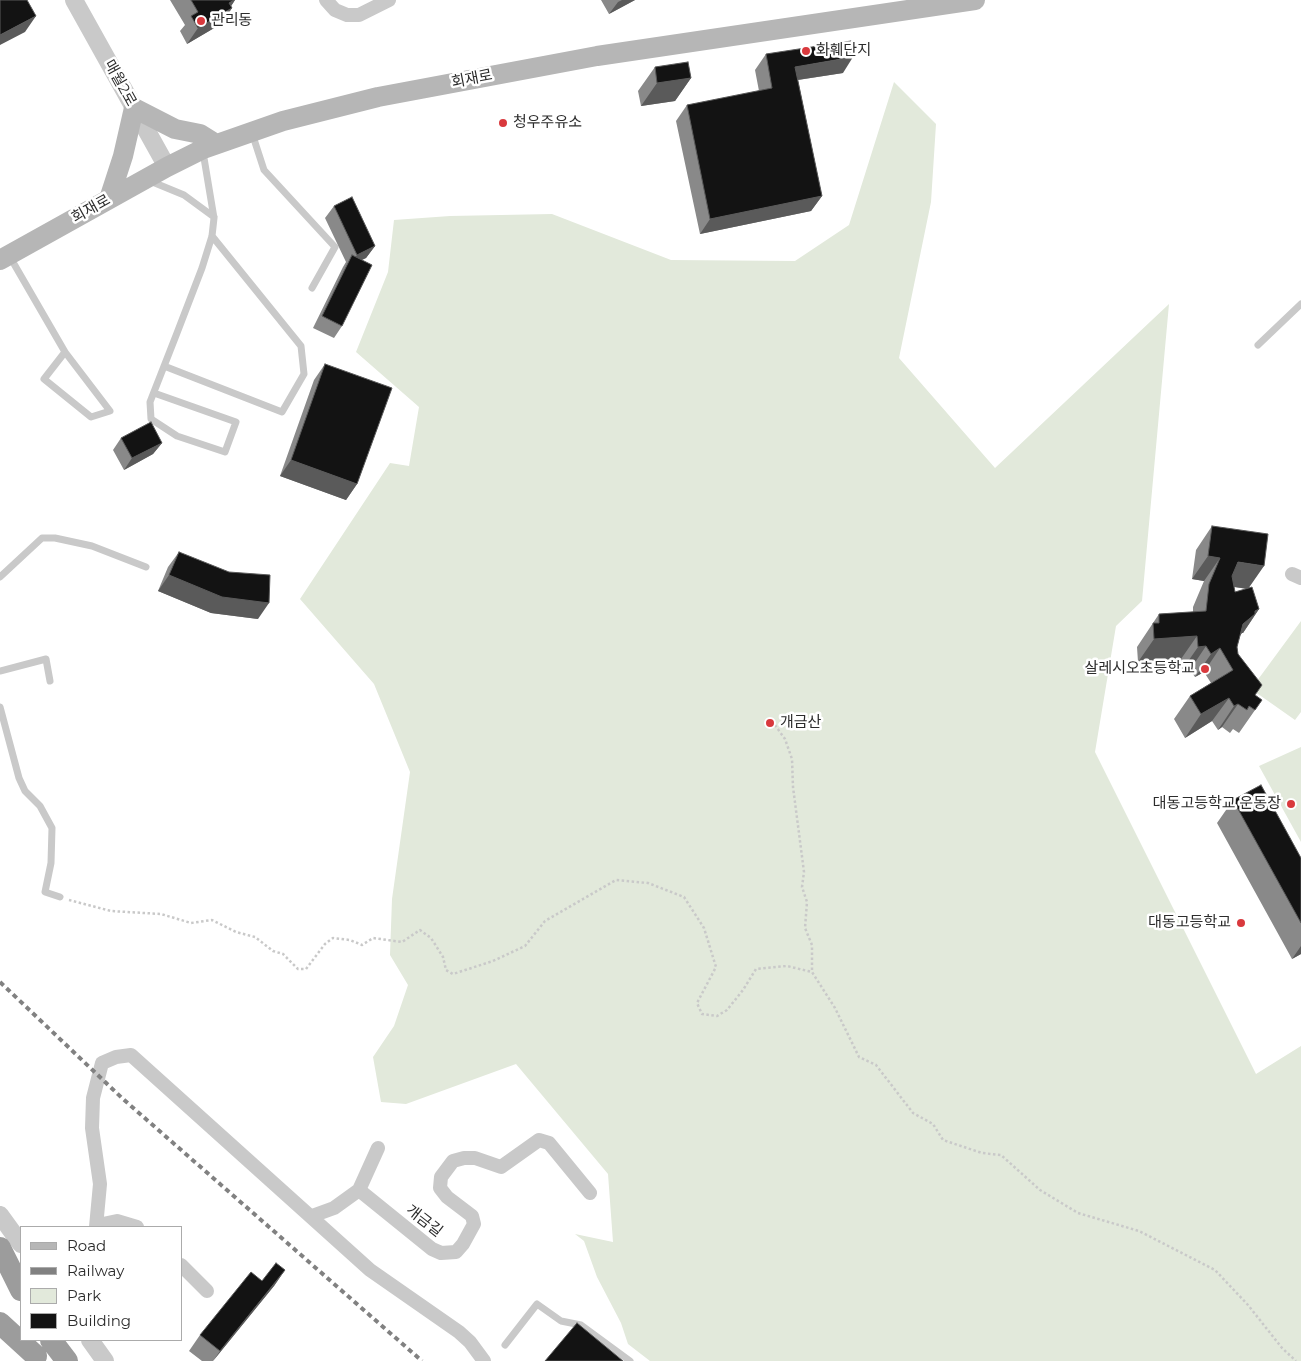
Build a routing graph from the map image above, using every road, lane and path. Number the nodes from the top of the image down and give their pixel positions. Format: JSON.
{"nodes":[{"id":1,"x":74,"y":0,"type":"edge"},
{"id":2,"x":326,"y":0,"type":"edge"},
{"id":3,"x":389,"y":0,"type":"edge"},
{"id":4,"x":975,"y":0,"type":"edge"},
{"id":5,"x":921,"y":4,"type":"edge"},
{"id":6,"x":134,"y":108,"type":"junction"},
{"id":7,"x":251,"y":131,"type":"junction"},
{"id":8,"x":210,"y":147,"type":"junction"},
{"id":9,"x":166,"y":166,"type":"junction"},
{"id":10,"x":145,"y":179,"type":"junction"},
{"id":11,"x":109,"y":199,"type":"junction"},
{"id":12,"x":214,"y":218,"type":"junction"},
{"id":13,"x":212,"y":236,"type":"junction"},
{"id":14,"x":4,"y":257,"type":"edge"},
{"id":15,"x":312,"y":288,"type":"dead end"},
{"id":16,"x":1301,"y":304,"type":"edge"},
{"id":17,"x":1258,"y":345,"type":"dead end"},
{"id":18,"x":65,"y":352,"type":"junction"},
{"id":19,"x":164,"y":366,"type":"junction"},
{"id":20,"x":154,"y":393,"type":"junction"},
{"id":21,"x":146,"y":567,"type":"dead end"},
{"id":22,"x":0,"y":577,"type":"edge"},
{"id":23,"x":0,"y":671,"type":"edge"},
{"id":24,"x":50,"y":681,"type":"dead end"},
{"id":25,"x":0,"y":708,"type":"edge"},
{"id":26,"x":772,"y":722,"type":"dead end"},
{"id":27,"x":60,"y":896,"type":"joint"},
{"id":28,"x":812,"y":972,"type":"junction"},
{"id":29,"x":378,"y":1148,"type":"dead end"},
{"id":30,"x":359,"y":1190,"type":"junction"},
{"id":31,"x":590,"y":1193,"type":"dead end"},
{"id":32,"x":0,"y":1215,"type":"edge"},
{"id":33,"x":312,"y":1216,"type":"junction"},
{"id":34,"x":97,"y":1226,"type":"edge"},
{"id":35,"x":134,"y":1226,"type":"edge"},
{"id":36,"x":20,"y":1243,"type":"edge"},
{"id":37,"x":0,"y":1248,"type":"edge"},
{"id":38,"x":182,"y":1266,"type":"edge"},
{"id":39,"x":0,"y":1269,"type":"edge"},
{"id":40,"x":20,"y":1288,"type":"edge"},
{"id":41,"x":207,"y":1291,"type":"dead end"},
{"id":42,"x":20,"y":1297,"type":"edge"},
{"id":43,"x":0,"y":1306,"type":"edge"},
{"id":44,"x":0,"y":1323,"type":"edge"},
{"id":45,"x":20,"y":1335,"type":"edge"},
{"id":46,"x":20,"y":1341,"type":"edge"},
{"id":47,"x":20,"y":1341,"type":"edge"},
{"id":48,"x":53,"y":1341,"type":"edge"},
{"id":49,"x":91,"y":1341,"type":"edge"},
{"id":50,"x":505,"y":1345,"type":"dead end"},
{"id":51,"x":33,"y":1352,"type":"edge"},
{"id":52,"x":67,"y":1361,"type":"edge"},
{"id":53,"x":105,"y":1361,"type":"edge"},
{"id":54,"x":484,"y":1361,"type":"edge"},
{"id":55,"x":630,"y":1361,"type":"edge"},
{"id":56,"x":1296,"y":1361,"type":"edge"}],
"edges":[{"from":1,"to":6,"type":"street","name":"매월2로"},
{"from":2,"to":3,"type":"street"},
{"from":4,"to":5,"type":"main road","name":"회재로"},
{"from":5,"to":7,"type":"main road","name":"회재로"},
{"from":6,"to":8,"type":"main road"},
{"from":6,"to":9,"type":"street","name":"매월2로"},
{"from":6,"to":11,"type":"main road"},
{"from":7,"to":8,"type":"main road","name":"회재로"},
{"from":7,"to":15,"type":"lane"},
{"from":8,"to":9,"type":"main road","name":"회재로"},
{"from":8,"to":12,"type":"lane"},
{"from":9,"to":10,"type":"main road","name":"회재로"},
{"from":10,"to":11,"type":"main road","name":"회재로"},
{"from":10,"to":12,"type":"lane"},
{"from":11,"to":14,"type":"main road","name":"회재로"},
{"from":12,"to":13,"type":"lane"},
{"from":13,"to":19,"type":"lane"},
{"from":13,"to":19,"type":"lane"},
{"from":14,"to":18,"type":"lane"},
{"from":16,"to":17,"type":"lane"},
{"from":18,"to":18,"type":"lane"},
{"from":19,"to":20,"type":"lane"},
{"from":20,"to":20,"type":"lane"},
{"from":21,"to":22,"type":"lane"},
{"from":23,"to":24,"type":"lane"},
{"from":25,"to":27,"type":"lane"},
{"from":26,"to":28,"type":"path"},
{"from":27,"to":28,"type":"path"},
{"from":28,"to":56,"type":"path"},
{"from":29,"to":30,"type":"street"},
{"from":30,"to":31,"type":"street","name":"개금길"},
{"from":30,"to":33,"type":"street"},
{"from":32,"to":36,"type":"street"},
{"from":33,"to":34,"type":"street"},
{"from":33,"to":54,"type":"street"},
{"from":34,"to":35,"type":"street"},
{"from":37,"to":40,"type":"highway"},
{"from":38,"to":41,"type":"street"},
{"from":39,"to":42,"type":"highway"},
{"from":43,"to":45,"type":"highway"},
{"from":44,"to":46,"type":"highway"},
{"from":47,"to":51,"type":"highway"},
{"from":48,"to":52,"type":"highway"},
{"from":49,"to":53,"type":"street"},
{"from":50,"to":55,"type":"lane"}]}
